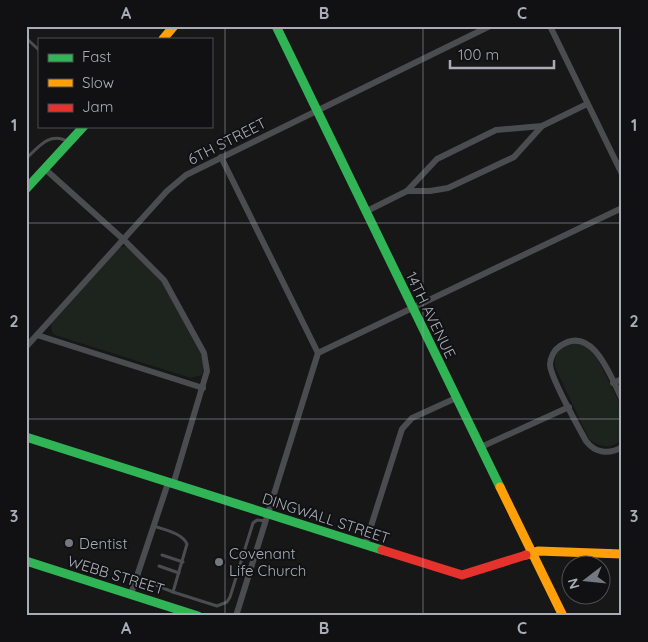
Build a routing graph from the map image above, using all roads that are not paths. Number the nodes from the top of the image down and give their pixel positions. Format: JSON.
{"nodes":[{"id":1,"x":174,"y":26,"type":"edge"},
{"id":2,"x":276,"y":26,"type":"edge"},
{"id":3,"x":490,"y":26,"type":"edge"},
{"id":4,"x":550,"y":26,"type":"edge"},
{"id":5,"x":26,"y":38,"type":"edge"},
{"id":6,"x":164,"y":38,"type":"edge"},
{"id":7,"x":38,"y":49,"type":"edge"},
{"id":8,"x":587,"y":104,"type":"junction"},
{"id":9,"x":316,"y":110,"type":"junction"},
{"id":10,"x":542,"y":126,"type":"junction"},
{"id":11,"x":82,"y":128,"type":"edge"},
{"id":12,"x":69,"y":142,"type":"junction"},
{"id":13,"x":221,"y":157,"type":"junction"},
{"id":14,"x":26,"y":159,"type":"edge"},
{"id":15,"x":44,"y":169,"type":"junction"},
{"id":16,"x":622,"y":174,"type":"edge"},
{"id":17,"x":26,"y":189,"type":"edge"},
{"id":18,"x":407,"y":191,"type":"junction"},
{"id":19,"x":622,"y":208,"type":"edge"},
{"id":20,"x":366,"y":212,"type":"junction"},
{"id":21,"x":124,"y":240,"type":"junction"},
{"id":22,"x":413,"y":309,"type":"junction"},
{"id":23,"x":37,"y":335,"type":"junction"},
{"id":24,"x":26,"y":347,"type":"edge"},
{"id":25,"x":318,"y":353,"type":"junction"},
{"id":26,"x":622,"y":379,"type":"edge"},
{"id":27,"x":613,"y":383,"type":"junction"},
{"id":28,"x":203,"y":388,"type":"junction"},
{"id":29,"x":456,"y":398,"type":"junction"},
{"id":30,"x":622,"y":399,"type":"edge"},
{"id":31,"x":568,"y":407,"type":"junction"},
{"id":32,"x":26,"y":437,"type":"edge"},
{"id":33,"x":481,"y":447,"type":"junction"},
{"id":34,"x":622,"y":447,"type":"edge"},
{"id":35,"x":170,"y":484,"type":"junction"},
{"id":36,"x":267,"y":517,"type":"junction"},
{"id":37,"x":154,"y":526,"type":"junction"},
{"id":38,"x":365,"y":545,"type":"junction"},
{"id":39,"x":532,"y":553,"type":"junction"},
{"id":40,"x":622,"y":554,"type":"edge"},
{"id":41,"x":162,"y":555,"type":"dead end"},
{"id":42,"x":26,"y":561,"type":"edge"},
{"id":43,"x":183,"y":562,"type":"junction"},
{"id":44,"x":158,"y":566,"type":"dead end"},
{"id":45,"x":179,"y":573,"type":"junction"},
{"id":46,"x":153,"y":584,"type":"dead end"},
{"id":47,"x":173,"y":592,"type":"junction"},
{"id":48,"x":132,"y":594,"type":"junction"},
{"id":49,"x":198,"y":616,"type":"edge"},
{"id":50,"x":236,"y":616,"type":"edge"},
{"id":51,"x":563,"y":616,"type":"edge"}],
"edges":[{"from":1,"to":6,"type":"street"},
{"from":2,"to":9,"type":"street","name":"14TH AVENUE"},
{"from":3,"to":9,"type":"street","name":"6TH STREET"},
{"from":4,"to":8,"type":"street"},
{"from":5,"to":7,"type":"lane"},
{"from":8,"to":10,"type":"street"},
{"from":8,"to":16,"type":"street"},
{"from":9,"to":13,"type":"street","name":"6TH STREET"},
{"from":9,"to":20,"type":"street","name":"14TH AVENUE"},
{"from":10,"to":18,"type":"street"},
{"from":10,"to":18,"type":"street"},
{"from":11,"to":12,"type":"street"},
{"from":12,"to":14,"type":"lane"},
{"from":12,"to":15,"type":"street"},
{"from":13,"to":21,"type":"street","name":"6TH STREET"},
{"from":13,"to":25,"type":"street"},
{"from":15,"to":17,"type":"street"},
{"from":15,"to":21,"type":"street"},
{"from":18,"to":20,"type":"street"},
{"from":19,"to":22,"type":"street"},
{"from":20,"to":22,"type":"street","name":"14TH AVENUE"},
{"from":21,"to":23,"type":"street","name":"6TH STREET"},
{"from":21,"to":28,"type":"street"},
{"from":22,"to":25,"type":"street"},
{"from":22,"to":29,"type":"street","name":"14TH AVENUE"},
{"from":23,"to":24,"type":"street","name":"6TH STREET"},
{"from":23,"to":28,"type":"street"},
{"from":25,"to":36,"type":"street"},
{"from":26,"to":27,"type":"street"},
{"from":27,"to":30,"type":"street"},
{"from":27,"to":31,"type":"street"},
{"from":28,"to":35,"type":"street"},
{"from":29,"to":33,"type":"street","name":"14TH AVENUE"},
{"from":29,"to":38,"type":"street"},
{"from":31,"to":33,"type":"street"},
{"from":31,"to":34,"type":"street"},
{"from":32,"to":35,"type":"street","name":"DINGWALL STREET"},
{"from":33,"to":39,"type":"street","name":"14TH AVENUE"},
{"from":35,"to":36,"type":"street","name":"DINGWALL STREET"},
{"from":35,"to":37,"type":"street"},
{"from":36,"to":38,"type":"street","name":"DINGWALL STREET"},
{"from":36,"to":47,"type":"lane"},
{"from":36,"to":50,"type":"street"},
{"from":37,"to":43,"type":"lane"},
{"from":37,"to":48,"type":"street"},
{"from":38,"to":39,"type":"street","name":"DINGWALL STREET"},
{"from":39,"to":40,"type":"street","name":"DINGWALL STREET"},
{"from":39,"to":51,"type":"street","name":"14TH AVENUE"},
{"from":41,"to":43,"type":"lane"},
{"from":42,"to":48,"type":"street","name":"WEBB STREET"},
{"from":43,"to":45,"type":"lane"},
{"from":44,"to":45,"type":"lane"},
{"from":45,"to":47,"type":"lane"},
{"from":46,"to":47,"type":"lane"},
{"from":48,"to":49,"type":"street","name":"WEBB STREET"}]}
